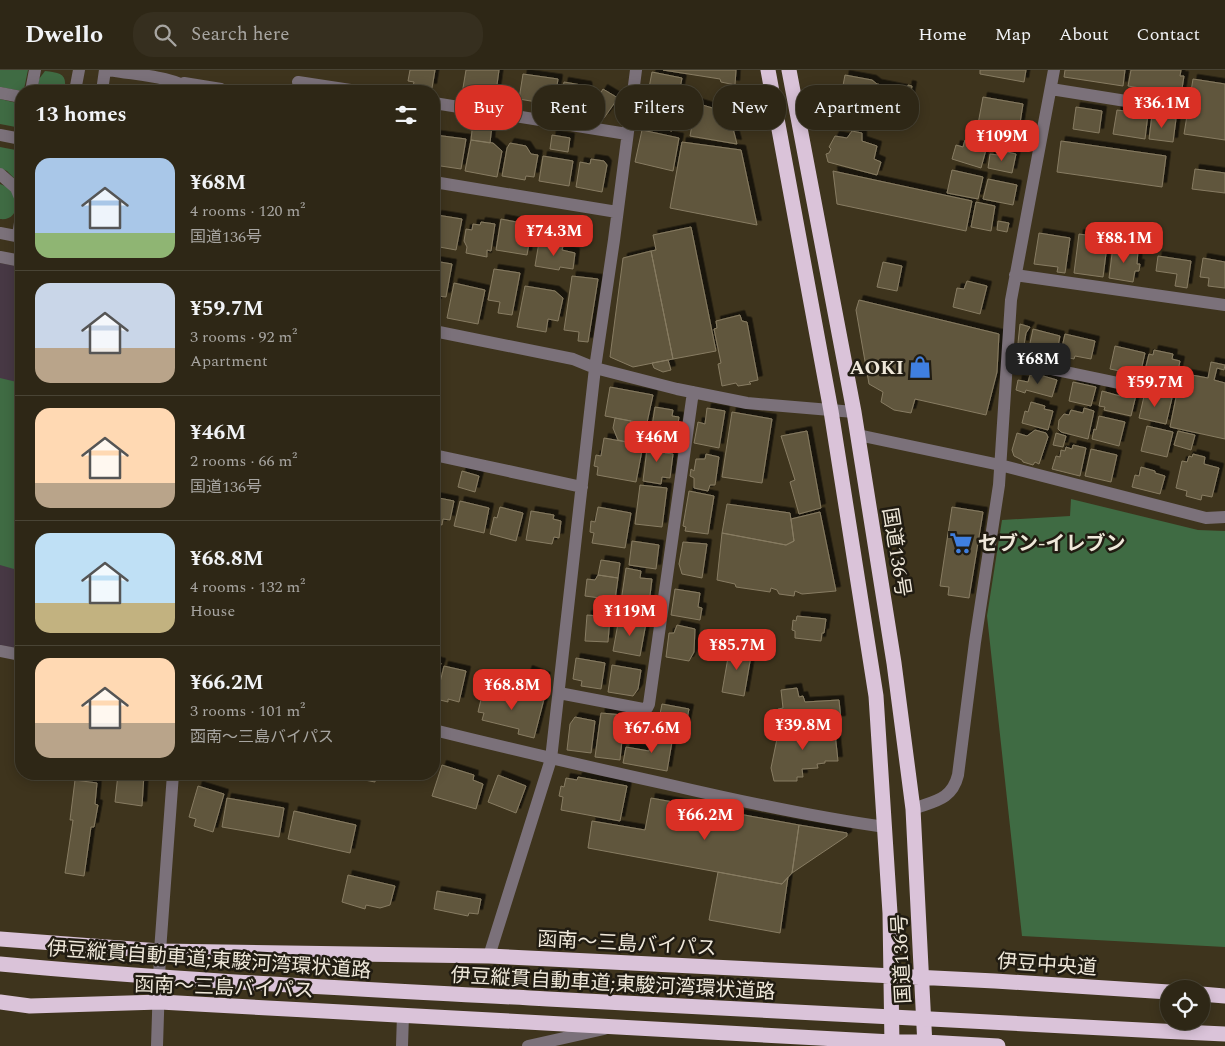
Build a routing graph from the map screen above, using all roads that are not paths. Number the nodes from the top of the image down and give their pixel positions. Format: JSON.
{"nodes":[{"id":1,"x":35,"y":70,"type":"edge"},
{"id":2,"x":80,"y":70,"type":"edge"},
{"id":3,"x":105,"y":70,"type":"edge"},
{"id":4,"x":110,"y":70,"type":"edge"},
{"id":5,"x":636,"y":70,"type":"edge"},
{"id":6,"x":768,"y":70,"type":"edge"},
{"id":7,"x":789,"y":70,"type":"edge"},
{"id":8,"x":1054,"y":70,"type":"edge"},
{"id":9,"x":170,"y":81,"type":"junction"},
{"id":10,"x":298,"y":82,"type":"dead end"},
{"id":11,"x":32,"y":85,"type":"edge"},
{"id":12,"x":77,"y":85,"type":"edge"},
{"id":13,"x":103,"y":85,"type":"edge"},
{"id":14,"x":182,"y":85,"type":"edge"},
{"id":15,"x":196,"y":85,"type":"edge"},
{"id":16,"x":318,"y":85,"type":"edge"},
{"id":17,"x":1050,"y":89,"type":"junction"},
{"id":18,"x":0,"y":93,"type":"edge"},
{"id":19,"x":15,"y":96,"type":"edge"},
{"id":20,"x":440,"y":104,"type":"edge"},
{"id":21,"x":1176,"y":109,"type":"dead end"},
{"id":22,"x":627,"y":134,"type":"junction"},
{"id":23,"x":0,"y":135,"type":"edge"},
{"id":24,"x":15,"y":138,"type":"edge"},
{"id":25,"x":0,"y":174,"type":"edge"},
{"id":26,"x":440,"y":183,"type":"edge"},
{"id":27,"x":15,"y":187,"type":"edge"},
{"id":28,"x":617,"y":212,"type":"junction"},
{"id":29,"x":0,"y":233,"type":"edge"},
{"id":30,"x":15,"y":236,"type":"edge"},
{"id":31,"x":0,"y":257,"type":"edge"},
{"id":32,"x":15,"y":260,"type":"edge"},
{"id":33,"x":1015,"y":275,"type":"junction"},
{"id":34,"x":1225,"y":305,"type":"edge"},
{"id":35,"x":440,"y":332,"type":"edge"},
{"id":36,"x":1008,"y":360,"type":"junction"},
{"id":37,"x":595,"y":368,"type":"junction"},
{"id":38,"x":1128,"y":385,"type":"dead end"},
{"id":39,"x":693,"y":392,"type":"junction"},
{"id":40,"x":831,"y":411,"type":"junction"},
{"id":41,"x":854,"y":412,"type":"junction"},
{"id":42,"x":858,"y":435,"type":"junction"},
{"id":43,"x":440,"y":456,"type":"edge"},
{"id":44,"x":1000,"y":465,"type":"junction"},
{"id":45,"x":582,"y":487,"type":"junction"},
{"id":46,"x":1225,"y":517,"type":"edge"},
{"id":47,"x":0,"y":651,"type":"edge"},
{"id":48,"x":15,"y":654,"type":"edge"},
{"id":49,"x":559,"y":693,"type":"junction"},
{"id":50,"x":440,"y":731,"type":"edge"},
{"id":51,"x":551,"y":759,"type":"junction"},
{"id":52,"x":173,"y":780,"type":"edge"},
{"id":53,"x":913,"y":809,"type":"junction"},
{"id":54,"x":886,"y":827,"type":"junction"},
{"id":55,"x":0,"y":939,"type":"edge"},
{"id":56,"x":160,"y":950,"type":"junction"},
{"id":57,"x":489,"y":956,"type":"junction"},
{"id":58,"x":0,"y":964,"type":"edge"},
{"id":59,"x":890,"y":977,"type":"junction"},
{"id":60,"x":923,"y":978,"type":"junction"},
{"id":61,"x":1160,"y":991,"type":"edge"},
{"id":62,"x":1210,"y":995,"type":"edge"},
{"id":63,"x":1225,"y":996,"type":"edge"},
{"id":64,"x":0,"y":1002,"type":"edge"},
{"id":65,"x":160,"y":1002,"type":"junction"},
{"id":66,"x":403,"y":1016,"type":"junction"},
{"id":67,"x":614,"y":1027,"type":"junction"},
{"id":68,"x":1225,"y":1034,"type":"edge"},
{"id":69,"x":892,"y":1044,"type":"edge"},
{"id":70,"x":925,"y":1044,"type":"edge"},
{"id":71,"x":157,"y":1046,"type":"edge"},
{"id":72,"x":402,"y":1046,"type":"edge"},
{"id":73,"x":528,"y":1046,"type":"edge"},
{"id":74,"x":998,"y":1046,"type":"edge"}],
"edges":[{"from":1,"to":11,"type":"street"},
{"from":2,"to":12,"type":"street"},
{"from":3,"to":13,"type":"street"},
{"from":4,"to":9,"type":"street"},
{"from":5,"to":22,"type":"street"},
{"from":6,"to":40,"type":"highway","name":"国道136号"},
{"from":7,"to":41,"type":"highway","name":"国道136号"},
{"from":8,"to":17,"type":"street"},
{"from":9,"to":14,"type":"street"},
{"from":9,"to":15,"type":"street"},
{"from":10,"to":16,"type":"street"},
{"from":17,"to":21,"type":"street"},
{"from":17,"to":33,"type":"street"},
{"from":18,"to":19,"type":"street"},
{"from":20,"to":22,"type":"street"},
{"from":22,"to":28,"type":"street"},
{"from":23,"to":24,"type":"street"},
{"from":25,"to":27,"type":"street"},
{"from":26,"to":28,"type":"street"},
{"from":28,"to":37,"type":"street"},
{"from":29,"to":30,"type":"street"},
{"from":31,"to":32,"type":"street"},
{"from":33,"to":34,"type":"street"},
{"from":33,"to":36,"type":"street"},
{"from":35,"to":37,"type":"street"},
{"from":36,"to":38,"type":"street"},
{"from":36,"to":44,"type":"street"},
{"from":37,"to":39,"type":"street"},
{"from":37,"to":45,"type":"street"},
{"from":39,"to":40,"type":"street"},
{"from":39,"to":49,"type":"street"},
{"from":40,"to":41,"type":"street"},
{"from":40,"to":54,"type":"highway","name":"国道136号"},
{"from":41,"to":42,"type":"highway","name":"国道136号"},
{"from":42,"to":44,"type":"street"},
{"from":42,"to":53,"type":"highway","name":"国道136号"},
{"from":43,"to":45,"type":"street"},
{"from":44,"to":46,"type":"street"},
{"from":44,"to":53,"type":"street"},
{"from":45,"to":49,"type":"street"},
{"from":47,"to":48,"type":"street"},
{"from":49,"to":51,"type":"street"},
{"from":50,"to":51,"type":"street"},
{"from":51,"to":54,"type":"street"},
{"from":51,"to":57,"type":"street"},
{"from":52,"to":56,"type":"street"},
{"from":53,"to":60,"type":"highway","name":"国道136号"},
{"from":54,"to":59,"type":"highway","name":"国道136号"},
{"from":55,"to":56,"type":"highway","name":"函南～三島バイパス"},
{"from":56,"to":57,"type":"highway","name":"函南～三島バイパス"},
{"from":56,"to":65,"type":"street"},
{"from":57,"to":59,"type":"highway","name":"函南～三島バイパス"},
{"from":58,"to":68,"type":"highway","name":"伊豆縦貫自動車道;東駿河湾環状道路","bridge":true},
{"from":59,"to":60,"type":"highway","name":"函南～三島バイパス"},
{"from":59,"to":69,"type":"highway","name":"国道136号"},
{"from":60,"to":61,"type":"highway","name":"伊豆中央道"},
{"from":60,"to":70,"type":"highway","name":"国道136号"},
{"from":62,"to":63,"type":"highway"},
{"from":64,"to":65,"type":"highway","name":"函南～三島バイパス"},
{"from":65,"to":66,"type":"highway","name":"函南～三島バイパス"},
{"from":65,"to":71,"type":"street"},
{"from":66,"to":67,"type":"highway","name":"函南～三島バイパス"},
{"from":66,"to":72,"type":"street"},
{"from":67,"to":69,"type":"highway","name":"函南～三島バイパス"},
{"from":67,"to":73,"type":"street"},
{"from":69,"to":70,"type":"highway","name":"函南～三島バイパス"},
{"from":70,"to":74,"type":"highway"}]}
